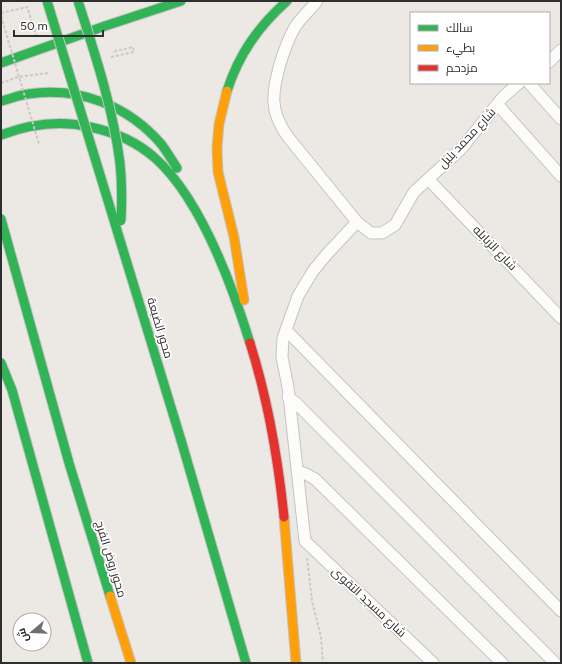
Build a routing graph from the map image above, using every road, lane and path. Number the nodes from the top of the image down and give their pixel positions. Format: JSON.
{"nodes":[{"id":1,"x":47,"y":1,"type":"edge"},
{"id":2,"x":78,"y":1,"type":"edge"},
{"id":3,"x":181,"y":1,"type":"edge"},
{"id":4,"x":287,"y":1,"type":"edge"},
{"id":5,"x":317,"y":1,"type":"edge"},
{"id":6,"x":1,"y":14,"type":"edge"},
{"id":7,"x":41,"y":50,"type":"junction"},
{"id":8,"x":561,"y":50,"type":"edge"},
{"id":9,"x":112,"y":52,"type":"dead end"},
{"id":10,"x":108,"y":58,"type":"dead end"},
{"id":11,"x":550,"y":61,"type":"edge"},
{"id":12,"x":1,"y":63,"type":"edge"},
{"id":13,"x":48,"y":72,"type":"dead end"},
{"id":14,"x":18,"y":77,"type":"junction"},
{"id":15,"x":1,"y":83,"type":"edge"},
{"id":16,"x":518,"y":84,"type":"edge"},
{"id":17,"x":530,"y":84,"type":"edge"},
{"id":18,"x":1,"y":101,"type":"edge"},
{"id":19,"x":498,"y":105,"type":"junction"},
{"id":20,"x":561,"y":119,"type":"edge"},
{"id":21,"x":1,"y":135,"type":"edge"},
{"id":22,"x":39,"y":144,"type":"dead end"},
{"id":23,"x":561,"y":176,"type":"edge"},
{"id":24,"x":428,"y":178,"type":"junction"},
{"id":25,"x":188,"y":196,"type":"junction"},
{"id":26,"x":1,"y":219,"type":"edge"},
{"id":27,"x":357,"y":222,"type":"junction"},
{"id":28,"x":120,"y":237,"type":"junction"},
{"id":29,"x":561,"y":318,"type":"edge"},
{"id":30,"x":245,"y":324,"type":"junction"},
{"id":31,"x":286,"y":330,"type":"junction"},
{"id":32,"x":1,"y":363,"type":"edge"},
{"id":33,"x":288,"y":397,"type":"junction"},
{"id":34,"x":297,"y":471,"type":"junction"},
{"id":35,"x":305,"y":541,"type":"junction"},
{"id":36,"x":561,"y":611,"type":"edge"},
{"id":37,"x":88,"y":663,"type":"edge"},
{"id":38,"x":132,"y":663,"type":"edge"},
{"id":39,"x":246,"y":663,"type":"edge"},
{"id":40,"x":296,"y":663,"type":"edge"},
{"id":41,"x":323,"y":663,"type":"edge"},
{"id":42,"x":433,"y":663,"type":"edge"},
{"id":43,"x":502,"y":663,"type":"edge"},
{"id":44,"x":555,"y":663,"type":"edge"}],
"edges":[{"from":1,"to":28,"type":"main road","name":"محور الضبعة","bridge":true},
{"from":2,"to":28,"type":"main road","bridge":true},
{"from":3,"to":7,"type":"main road"},
{"from":4,"to":30,"type":"main road"},
{"from":5,"to":27,"type":"street","name":"شارع محمد بلبل"},
{"from":6,"to":7,"type":"path"},
{"from":6,"to":14,"type":"path","bridge":true},
{"from":7,"to":12,"type":"main road"},
{"from":8,"to":11,"type":"street"},
{"from":9,"to":10,"type":"path"},
{"from":13,"to":14,"type":"path"},
{"from":14,"to":15,"type":"path"},
{"from":14,"to":22,"type":"path","bridge":true},
{"from":16,"to":19,"type":"street","name":"شارع محمد بلبل"},
{"from":17,"to":20,"type":"street"},
{"from":18,"to":25,"type":"main road"},
{"from":19,"to":23,"type":"street"},
{"from":19,"to":24,"type":"street","name":"شارع محمد بلبل"},
{"from":21,"to":25,"type":"main road"},
{"from":24,"to":27,"type":"street","name":"شارع محمد بلبل"},
{"from":24,"to":29,"type":"street","name":"شارع الزبابله"},
{"from":25,"to":30,"type":"main road"},
{"from":26,"to":38,"type":"main road","name":"محور روض الفرج"},
{"from":27,"to":31,"type":"street"},
{"from":28,"to":39,"type":"main road","name":"محور الضبعة","bridge":true},
{"from":30,"to":40,"type":"main road"},
{"from":31,"to":33,"type":"street"},
{"from":31,"to":36,"type":"street"},
{"from":32,"to":37,"type":"main road"},
{"from":33,"to":34,"type":"street"},
{"from":33,"to":44,"type":"street"},
{"from":34,"to":35,"type":"street"},
{"from":34,"to":43,"type":"street"},
{"from":35,"to":41,"type":"path"},
{"from":35,"to":42,"type":"street","name":"شارع مسجد التقوى"}]}
